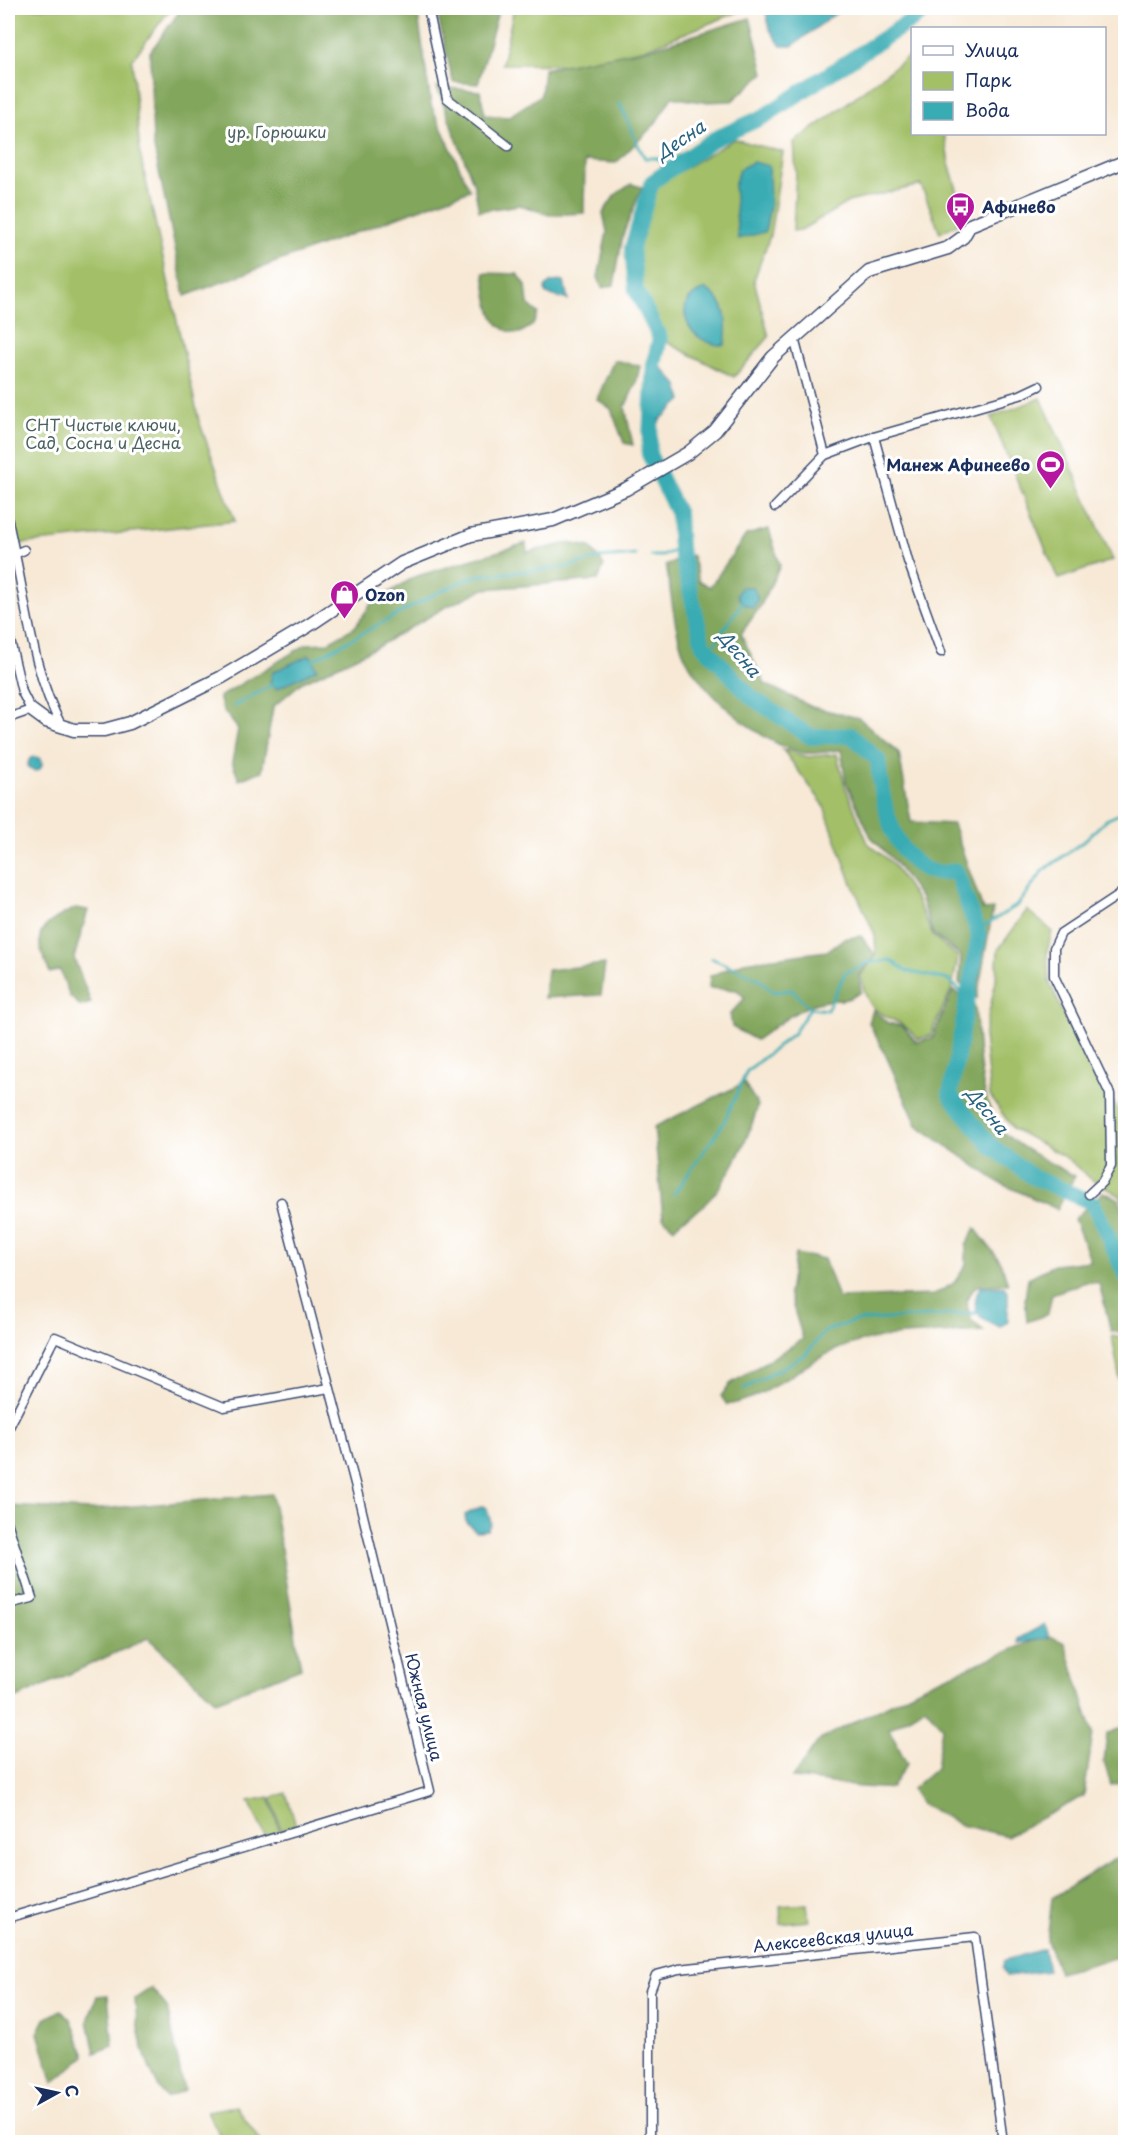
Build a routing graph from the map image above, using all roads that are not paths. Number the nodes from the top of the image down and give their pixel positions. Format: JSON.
{"nodes":[{"id":1,"x":428,"y":8,"type":"edge"},
{"id":2,"x":508,"y":146,"type":"dead end"},
{"id":3,"x":1125,"y":160,"type":"edge"},
{"id":4,"x":794,"y":338,"type":"junction"},
{"id":5,"x":1039,"y":386,"type":"dead end"},
{"id":6,"x":874,"y":437,"type":"junction"},
{"id":7,"x":825,"y":455,"type":"junction"},
{"id":8,"x":775,"y":507,"type":"dead end"},
{"id":9,"x":8,"y":521,"type":"edge"},
{"id":10,"x":8,"y":632,"type":"edge"},
{"id":11,"x":941,"y":652,"type":"dead end"},
{"id":12,"x":31,"y":710,"type":"junction"},
{"id":13,"x":8,"y":718,"type":"edge"},
{"id":14,"x":62,"y":727,"type":"junction"},
{"id":15,"x":1125,"y":890,"type":"edge"},
{"id":16,"x":1089,"y":1194,"type":"dead end"},
{"id":17,"x":281,"y":1202,"type":"dead end"},
{"id":18,"x":329,"y":1388,"type":"junction"},
{"id":19,"x":8,"y":1429,"type":"edge"},
{"id":20,"x":8,"y":1525,"type":"edge"},
{"id":21,"x":8,"y":1604,"type":"edge"},
{"id":22,"x":8,"y":1918,"type":"edge"},
{"id":23,"x":650,"y":2142,"type":"edge"},
{"id":24,"x":1003,"y":2142,"type":"edge"}],
"edges":[{"from":1,"to":2,"type":"street"},
{"from":3,"to":4,"type":"street"},
{"from":4,"to":7,"type":"street"},
{"from":4,"to":14,"type":"street"},
{"from":5,"to":6,"type":"street"},
{"from":6,"to":7,"type":"street"},
{"from":6,"to":11,"type":"street"},
{"from":7,"to":8,"type":"street"},
{"from":9,"to":14,"type":"street"},
{"from":10,"to":12,"type":"street"},
{"from":12,"to":13,"type":"street"},
{"from":12,"to":14,"type":"street"},
{"from":15,"to":16,"type":"street"},
{"from":17,"to":18,"type":"street","name":"Южная улица"},
{"from":18,"to":19,"type":"street"},
{"from":18,"to":22,"type":"street","name":"Южная улица"},
{"from":20,"to":21,"type":"street"},
{"from":23,"to":24,"type":"street","name":"Алексеевская улица"}]}
